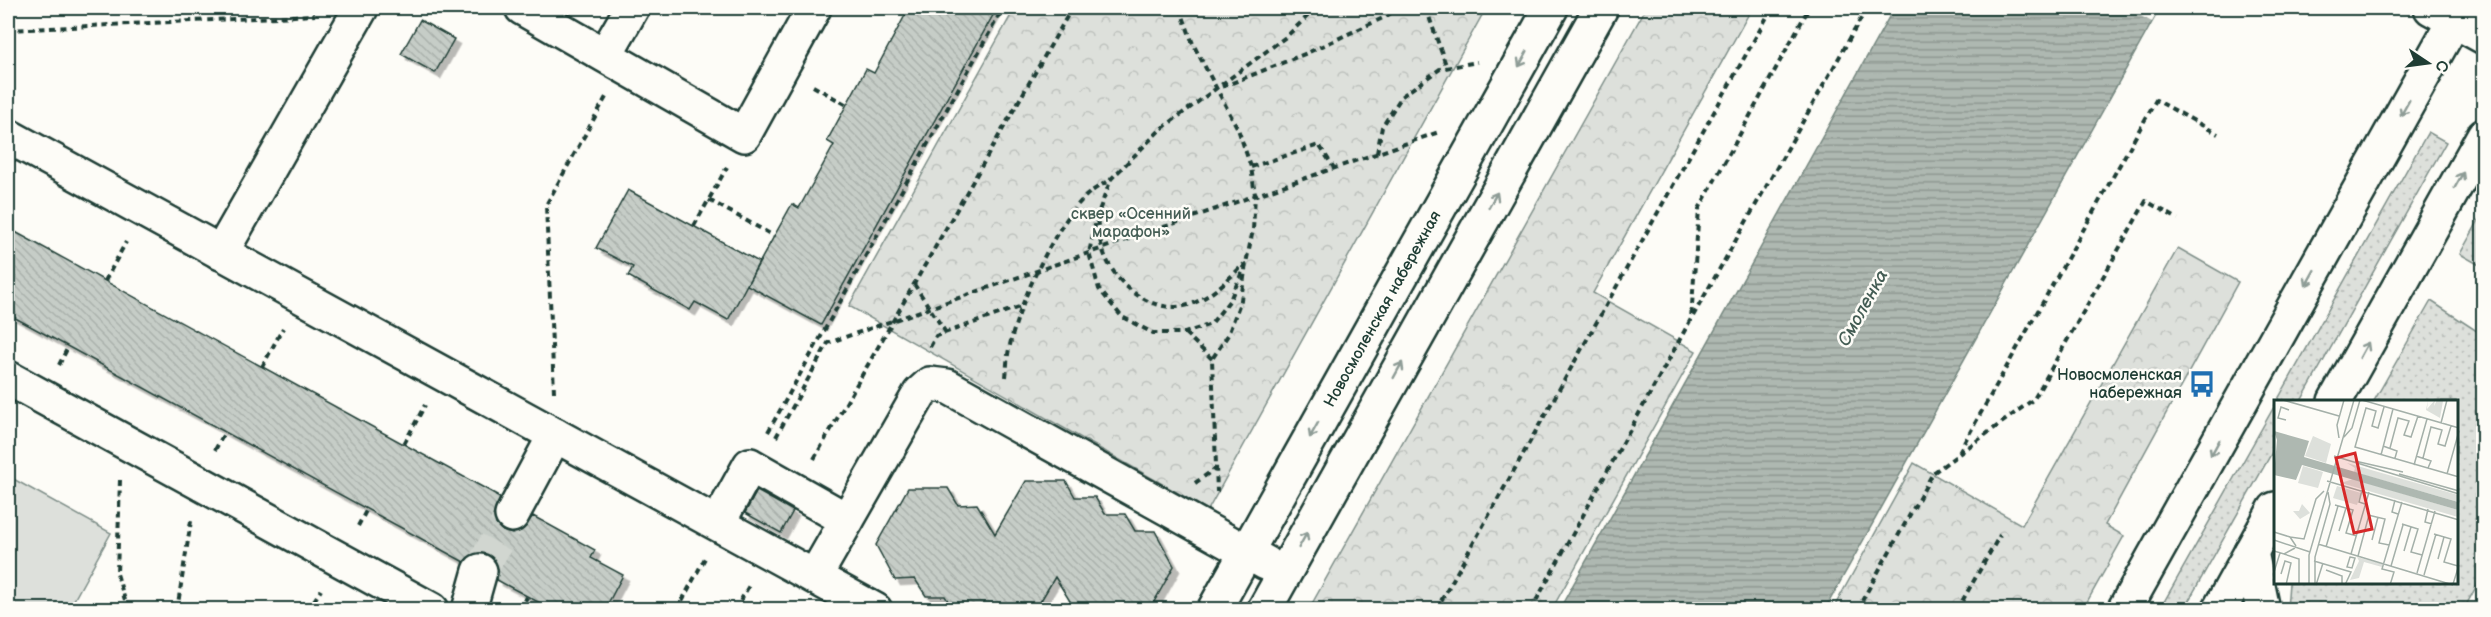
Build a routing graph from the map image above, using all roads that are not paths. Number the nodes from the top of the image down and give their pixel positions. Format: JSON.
{"nodes":[{"id":1,"x":522,"y":8,"type":"edge"},
{"id":2,"x":632,"y":8,"type":"edge"},
{"id":3,"x":814,"y":8,"type":"edge"},
{"id":4,"x":1551,"y":8,"type":"edge"},
{"id":5,"x":1601,"y":8,"type":"edge"},
{"id":6,"x":359,"y":10,"type":"edge"},
{"id":7,"x":2452,"y":12,"type":"edge"},
{"id":8,"x":2484,"y":37,"type":"edge"},
{"id":9,"x":614,"y":60,"type":"junction"},
{"id":10,"x":2484,"y":135,"type":"edge"},
{"id":11,"x":8,"y":136,"type":"edge"},
{"id":12,"x":221,"y":253,"type":"junction"},
{"id":13,"x":8,"y":378,"type":"edge"},
{"id":14,"x":2336,"y":400,"type":"edge"},
{"id":15,"x":555,"y":435,"type":"junction"},
{"id":16,"x":2274,"y":511,"type":"edge"},
{"id":17,"x":512,"y":515,"type":"tunnel mouth"},
{"id":18,"x":847,"y":520,"type":"junction"},
{"id":19,"x":718,"y":523,"type":"junction"},
{"id":20,"x":1246,"y":552,"type":"junction"},
{"id":21,"x":2251,"y":552,"type":"junction"},
{"id":22,"x":480,"y":571,"type":"tunnel mouth"},
{"id":23,"x":1284,"y":574,"type":"junction"},
{"id":24,"x":815,"y":576,"type":"junction"},
{"id":25,"x":432,"y":609,"type":"edge"},
{"id":26,"x":469,"y":609,"type":"edge"},
{"id":27,"x":876,"y":609,"type":"edge"},
{"id":28,"x":1214,"y":609,"type":"edge"},
{"id":29,"x":1264,"y":609,"type":"edge"},
{"id":30,"x":2124,"y":609,"type":"edge"},
{"id":31,"x":2219,"y":609,"type":"edge"},
{"id":32,"x":2263,"y":609,"type":"edge"}],
"edges":[{"from":1,"to":9,"type":"street"},
{"from":2,"to":9,"type":"street"},
{"from":3,"to":9,"type":"street"},
{"from":4,"to":20,"type":"street","name":"Новосмоленская набережная","one_way":true},
{"from":23,"to":5,"type":"street","one_way":true},
{"from":6,"to":12,"type":"street"},
{"from":7,"to":8,"type":"street"},
{"from":7,"to":30,"type":"street","one_way":true},
{"from":14,"to":10,"type":"street","one_way":true},
{"from":11,"to":12,"type":"street"},
{"from":12,"to":15,"type":"street"},
{"from":13,"to":25,"type":"street"},
{"from":15,"to":17,"type":"street"},
{"from":15,"to":19,"type":"street"},
{"from":16,"to":21,"type":"street"},
{"from":18,"to":19,"type":"street"},
{"from":18,"to":20,"type":"street"},
{"from":18,"to":24,"type":"street"},
{"from":19,"to":24,"type":"street"},
{"from":20,"to":23,"type":"street"},
{"from":20,"to":28,"type":"street","name":"Новосмоленская набережная"},
{"from":21,"to":31,"type":"street"},
{"from":21,"to":32,"type":"street"},
{"from":22,"to":26,"type":"street"},
{"from":23,"to":29,"type":"street"},
{"from":24,"to":27,"type":"street"}]}
